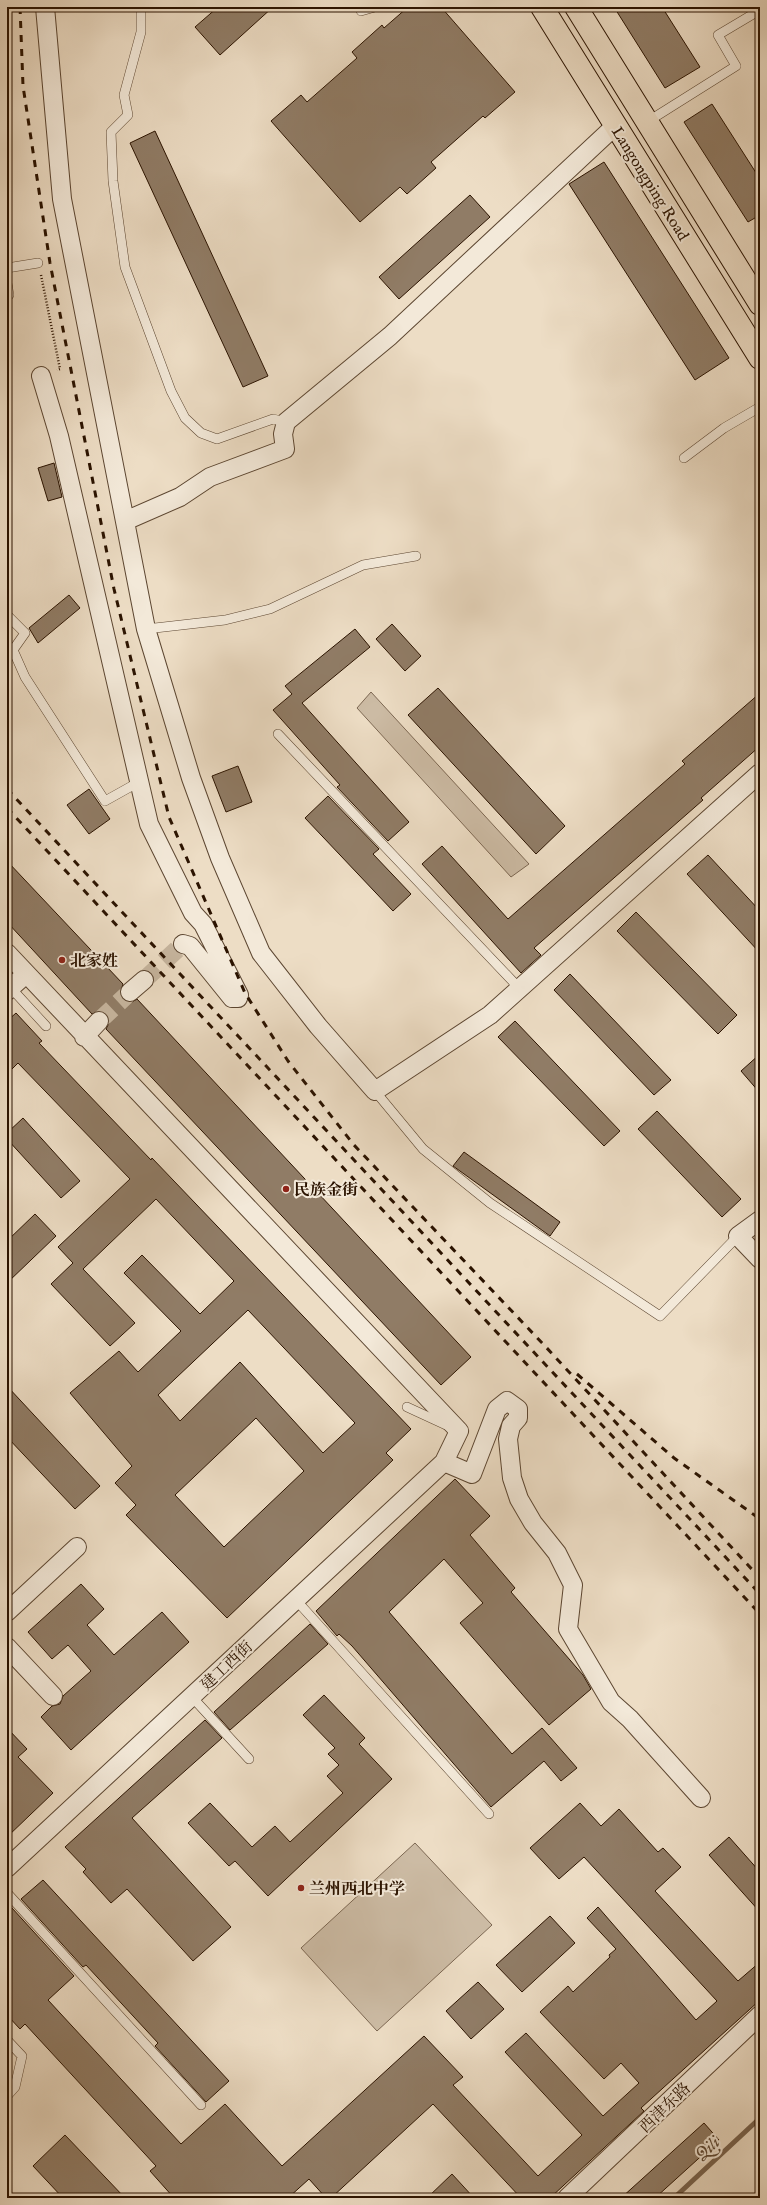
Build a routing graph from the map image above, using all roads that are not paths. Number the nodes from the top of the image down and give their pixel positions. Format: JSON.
{"nodes":[{"id":1,"x":45,"y":7,"type":"edge"},
{"id":2,"x":141,"y":7,"type":"edge"},
{"id":3,"x":375,"y":7,"type":"edge"},
{"id":4,"x":542,"y":7,"type":"edge"},
{"id":5,"x":576,"y":7,"type":"edge"},
{"id":6,"x":760,"y":10,"type":"edge"},
{"id":7,"x":361,"y":11,"type":"dead end"},
{"id":8,"x":647,"y":122,"type":"junction"},
{"id":9,"x":615,"y":126,"type":"junction"},
{"id":10,"x":38,"y":263,"type":"road end"},
{"id":11,"x":7,"y":268,"type":"edge"},
{"id":12,"x":7,"y":283,"type":"edge"},
{"id":13,"x":7,"y":295,"type":"edge"},
{"id":14,"x":760,"y":304,"type":"edge"},
{"id":15,"x":760,"y":358,"type":"edge"},
{"id":16,"x":41,"y":376,"type":"road end"},
{"id":17,"x":760,"y":407,"type":"edge"},
{"id":18,"x":286,"y":422,"type":"junction"},
{"id":19,"x":684,"y":458,"type":"dead end"},
{"id":20,"x":125,"y":521,"type":"junction"},
{"id":21,"x":416,"y":556,"type":"dead end"},
{"id":22,"x":7,"y":615,"type":"edge"},
{"id":23,"x":146,"y":629,"type":"junction"},
{"id":24,"x":278,"y":734,"type":"dead end"},
{"id":25,"x":760,"y":773,"type":"edge"},
{"id":26,"x":139,"y":782,"type":"junction"},
{"id":27,"x":183,"y":944,"type":"dead end"},
{"id":28,"x":7,"y":953,"type":"edge"},
{"id":29,"x":26,"y":974,"type":"junction"},
{"id":30,"x":144,"y":980,"type":"tunnel mouth"},
{"id":31,"x":9,"y":989,"type":"edge"},
{"id":32,"x":520,"y":989,"type":"junction"},
{"id":33,"x":130,"y":992,"type":"tunnel mouth"},
{"id":34,"x":99,"y":1021,"type":"tunnel mouth"},
{"id":35,"x":46,"y":1026,"type":"dead end"},
{"id":36,"x":84,"y":1037,"type":"junction"},
{"id":37,"x":375,"y":1091,"type":"junction"},
{"id":38,"x":760,"y":1220,"type":"edge"},
{"id":39,"x":738,"y":1236,"type":"junction"},
{"id":40,"x":760,"y":1259,"type":"edge"},
{"id":41,"x":407,"y":1407,"type":"dead end"},
{"id":42,"x":459,"y":1431,"type":"junction"},
{"id":43,"x":444,"y":1462,"type":"junction"},
{"id":44,"x":77,"y":1547,"type":"dead end"},
{"id":45,"x":296,"y":1600,"type":"junction"},
{"id":46,"x":7,"y":1612,"type":"edge"},
{"id":47,"x":7,"y":1647,"type":"edge"},
{"id":48,"x":53,"y":1696,"type":"dead end"},
{"id":49,"x":192,"y":1697,"type":"junction"},
{"id":50,"x":249,"y":1759,"type":"dead end"},
{"id":51,"x":700,"y":1798,"type":"dead end"},
{"id":52,"x":489,"y":1814,"type":"dead end"},
{"id":53,"x":7,"y":1868,"type":"edge"},
{"id":54,"x":7,"y":1893,"type":"edge"},
{"id":55,"x":760,"y":2015,"type":"edge"},
{"id":56,"x":7,"y":2040,"type":"edge"},
{"id":57,"x":7,"y":2096,"type":"edge"},
{"id":58,"x":201,"y":2105,"type":"dead end"},
{"id":59,"x":567,"y":2198,"type":"edge"}],
"edges":[{"from":1,"to":20,"type":"street"},
{"from":2,"to":18,"type":"lane"},
{"from":3,"to":7,"type":"lane"},
{"from":4,"to":9,"type":"highway","name":"Langongping Road"},
{"from":5,"to":8,"type":"highway","name":"Langongping Road"},
{"from":6,"to":8,"type":"lane"},
{"from":8,"to":14,"type":"highway","name":"Langongping Road"},
{"from":9,"to":15,"type":"highway","name":"Langongping Road"},
{"from":9,"to":18,"type":"street"},
{"from":10,"to":11,"type":"lane"},
{"from":12,"to":13,"type":"lane"},
{"from":16,"to":26,"type":"street"},
{"from":17,"to":19,"type":"lane"},
{"from":18,"to":20,"type":"street"},
{"from":20,"to":23,"type":"street"},
{"from":21,"to":23,"type":"lane"},
{"from":22,"to":26,"type":"lane"},
{"from":23,"to":37,"type":"street"},
{"from":24,"to":32,"type":"lane"},
{"from":25,"to":32,"type":"street"},
{"from":26,"to":27,"type":"street"},
{"from":28,"to":29,"type":"street"},
{"from":29,"to":31,"type":"street"},
{"from":29,"to":36,"type":"street"},
{"from":30,"to":33,"type":"street"},
{"from":31,"to":35,"type":"lane"},
{"from":32,"to":37,"type":"street"},
{"from":34,"to":36,"type":"street"},
{"from":36,"to":42,"type":"street"},
{"from":37,"to":39,"type":"lane"},
{"from":38,"to":39,"type":"street"},
{"from":39,"to":40,"type":"street"},
{"from":41,"to":42,"type":"lane"},
{"from":42,"to":43,"type":"street"},
{"from":43,"to":45,"type":"street","name":"建工西街"},
{"from":43,"to":51,"type":"street"},
{"from":44,"to":46,"type":"street"},
{"from":45,"to":49,"type":"street","name":"建工西街"},
{"from":45,"to":52,"type":"lane"},
{"from":47,"to":48,"type":"street"},
{"from":49,"to":50,"type":"lane"},
{"from":49,"to":53,"type":"street","name":"建工西街"},
{"from":54,"to":58,"type":"lane"},
{"from":55,"to":59,"type":"street","name":"西津东路"},
{"from":56,"to":57,"type":"lane"}]}
